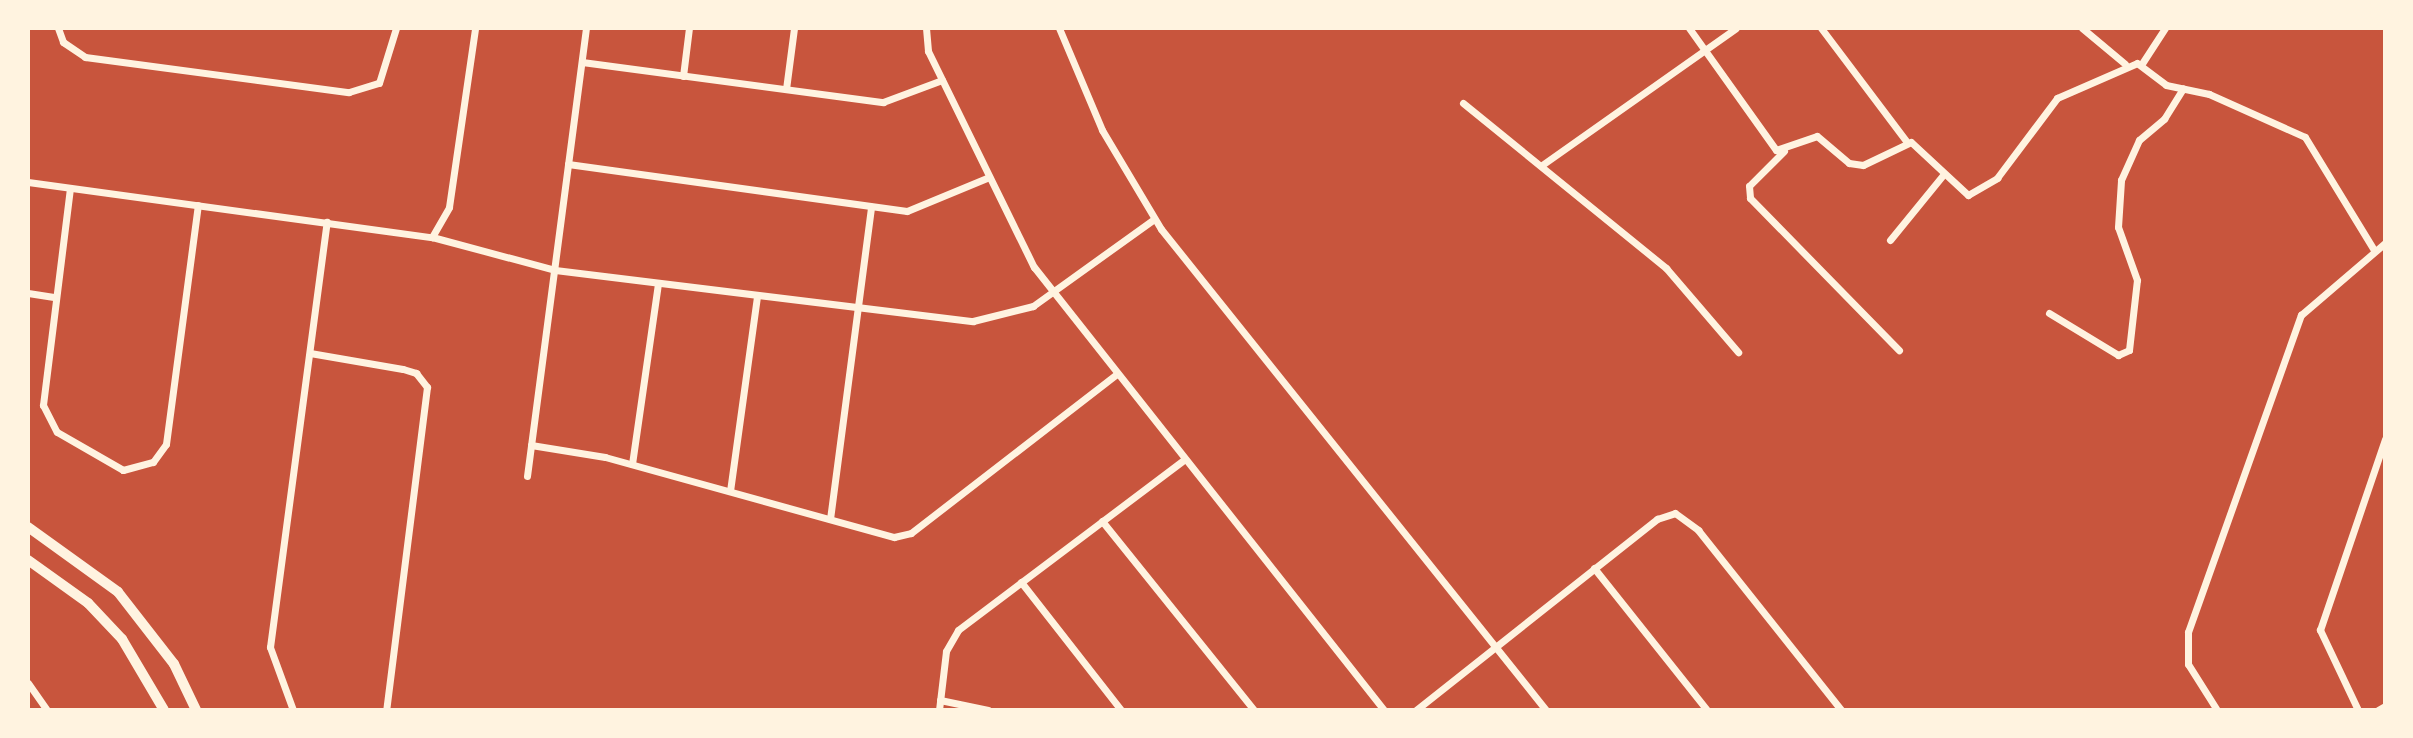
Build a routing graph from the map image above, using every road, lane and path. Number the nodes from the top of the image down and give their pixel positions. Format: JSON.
{"nodes":[{"id":1,"x":58,"y":28,"type":"edge"},
{"id":2,"x":396,"y":28,"type":"edge"},
{"id":3,"x":475,"y":28,"type":"edge"},
{"id":4,"x":586,"y":28,"type":"edge"},
{"id":5,"x":689,"y":28,"type":"edge"},
{"id":6,"x":794,"y":28,"type":"edge"},
{"id":7,"x":926,"y":28,"type":"edge"},
{"id":8,"x":1059,"y":28,"type":"edge"},
{"id":9,"x":1689,"y":28,"type":"edge"},
{"id":10,"x":1736,"y":28,"type":"edge"},
{"id":11,"x":1821,"y":28,"type":"edge"},
{"id":12,"x":2082,"y":28,"type":"edge"},
{"id":13,"x":2165,"y":28,"type":"edge"},
{"id":14,"x":1706,"y":50,"type":"junction"},
{"id":15,"x":582,"y":62,"type":"junction"},
{"id":16,"x":2125,"y":64,"type":"junction"},
{"id":17,"x":2141,"y":65,"type":"junction"},
{"id":18,"x":683,"y":76,"type":"junction"},
{"id":19,"x":942,"y":80,"type":"junction"},
{"id":20,"x":2183,"y":88,"type":"junction"},
{"id":21,"x":786,"y":89,"type":"junction"},
{"id":22,"x":1463,"y":103,"type":"dead end"},
{"id":23,"x":1906,"y":141,"type":"junction"},
{"id":24,"x":1784,"y":151,"type":"junction"},
{"id":25,"x":568,"y":164,"type":"junction"},
{"id":26,"x":1542,"y":165,"type":"junction"},
{"id":27,"x":1943,"y":175,"type":"junction"},
{"id":28,"x":989,"y":177,"type":"junction"},
{"id":29,"x":28,"y":182,"type":"edge"},
{"id":30,"x":70,"y":188,"type":"junction"},
{"id":31,"x":198,"y":205,"type":"junction"},
{"id":32,"x":871,"y":207,"type":"junction"},
{"id":33,"x":1154,"y":219,"type":"junction"},
{"id":34,"x":327,"y":222,"type":"junction"},
{"id":35,"x":432,"y":237,"type":"junction"},
{"id":36,"x":1890,"y":240,"type":"dead end"},
{"id":37,"x":2385,"y":243,"type":"edge"},
{"id":38,"x":2374,"y":250,"type":"junction"},
{"id":39,"x":555,"y":270,"type":"junction"},
{"id":40,"x":657,"y":284,"type":"junction"},
{"id":41,"x":28,"y":293,"type":"edge"},
{"id":42,"x":1054,"y":294,"type":"junction"},
{"id":43,"x":757,"y":296,"type":"junction"},
{"id":44,"x":54,"y":297,"type":"junction"},
{"id":45,"x":860,"y":309,"type":"junction"},
{"id":46,"x":2049,"y":313,"type":"dead end"},
{"id":47,"x":1899,"y":350,"type":"dead end"},
{"id":48,"x":1738,"y":352,"type":"dead end"},
{"id":49,"x":310,"y":353,"type":"junction"},
{"id":50,"x":1117,"y":374,"type":"junction"},
{"id":51,"x":2385,"y":439,"type":"edge"},
{"id":52,"x":531,"y":445,"type":"junction"},
{"id":53,"x":1185,"y":459,"type":"junction"},
{"id":54,"x":632,"y":464,"type":"junction"},
{"id":55,"x":527,"y":476,"type":"dead end"},
{"id":56,"x":730,"y":491,"type":"junction"},
{"id":57,"x":830,"y":519,"type":"junction"},
{"id":58,"x":1102,"y":521,"type":"junction"},
{"id":59,"x":28,"y":527,"type":"edge"},
{"id":60,"x":28,"y":560,"type":"edge"},
{"id":61,"x":1594,"y":568,"type":"junction"},
{"id":62,"x":1021,"y":582,"type":"junction"},
{"id":63,"x":1494,"y":646,"type":"junction"},
{"id":64,"x":28,"y":683,"type":"edge"},
{"id":65,"x":940,"y":700,"type":"junction"},
{"id":66,"x":2385,"y":706,"type":"edge"},
{"id":67,"x":47,"y":710,"type":"edge"},
{"id":68,"x":163,"y":710,"type":"edge"},
{"id":69,"x":196,"y":710,"type":"edge"},
{"id":70,"x":293,"y":710,"type":"edge"},
{"id":71,"x":386,"y":710,"type":"edge"},
{"id":72,"x":939,"y":710,"type":"edge"},
{"id":73,"x":988,"y":710,"type":"edge"},
{"id":74,"x":1121,"y":710,"type":"edge"},
{"id":75,"x":1254,"y":710,"type":"edge"},
{"id":76,"x":1384,"y":710,"type":"edge"},
{"id":77,"x":1416,"y":710,"type":"edge"},
{"id":78,"x":1546,"y":710,"type":"edge"},
{"id":79,"x":1707,"y":710,"type":"edge"},
{"id":80,"x":1841,"y":710,"type":"edge"},
{"id":81,"x":2217,"y":710,"type":"edge"},
{"id":82,"x":2358,"y":710,"type":"edge"},
{"id":83,"x":2378,"y":710,"type":"edge"}],
"edges":[{"from":1,"to":2,"type":"street"},
{"from":3,"to":35,"type":"street"},
{"from":4,"to":15,"type":"street"},
{"from":5,"to":18,"type":"street"},
{"from":6,"to":21,"type":"street"},
{"from":7,"to":19,"type":"street"},
{"from":8,"to":33,"type":"street"},
{"from":9,"to":14,"type":"street"},
{"from":10,"to":14,"type":"street"},
{"from":11,"to":23,"type":"street"},
{"from":12,"to":16,"type":"street"},
{"from":13,"to":17,"type":"street"},
{"from":14,"to":24,"type":"street"},
{"from":14,"to":26,"type":"street"},
{"from":15,"to":18,"type":"street"},
{"from":15,"to":25,"type":"street"},
{"from":16,"to":17,"type":"street"},
{"from":16,"to":27,"type":"street"},
{"from":17,"to":20,"type":"street"},
{"from":18,"to":21,"type":"street"},
{"from":19,"to":21,"type":"street"},
{"from":19,"to":28,"type":"street"},
{"from":20,"to":38,"type":"street"},
{"from":20,"to":46,"type":"street"},
{"from":22,"to":26,"type":"street"},
{"from":23,"to":24,"type":"street"},
{"from":23,"to":27,"type":"street"},
{"from":24,"to":47,"type":"street"},
{"from":25,"to":32,"type":"street"},
{"from":25,"to":39,"type":"street"},
{"from":26,"to":48,"type":"street"},
{"from":27,"to":36,"type":"street"},
{"from":28,"to":32,"type":"street"},
{"from":28,"to":42,"type":"street"},
{"from":29,"to":30,"type":"street"},
{"from":30,"to":31,"type":"street"},
{"from":30,"to":44,"type":"street"},
{"from":31,"to":34,"type":"street"},
{"from":31,"to":44,"type":"street"},
{"from":32,"to":45,"type":"street"},
{"from":33,"to":42,"type":"street"},
{"from":33,"to":63,"type":"street"},
{"from":34,"to":35,"type":"street"},
{"from":34,"to":49,"type":"street"},
{"from":35,"to":39,"type":"street"},
{"from":37,"to":38,"type":"street"},
{"from":38,"to":81,"type":"street"},
{"from":39,"to":40,"type":"street"},
{"from":39,"to":52,"type":"street"},
{"from":40,"to":43,"type":"street"},
{"from":40,"to":54,"type":"street"},
{"from":41,"to":44,"type":"street"},
{"from":42,"to":45,"type":"street"},
{"from":42,"to":50,"type":"street"},
{"from":43,"to":45,"type":"street"},
{"from":43,"to":56,"type":"street"},
{"from":45,"to":57,"type":"street"},
{"from":49,"to":70,"type":"street"},
{"from":49,"to":71,"type":"street"},
{"from":50,"to":53,"type":"street"},
{"from":50,"to":57,"type":"street"},
{"from":51,"to":82,"type":"street"},
{"from":52,"to":54,"type":"street"},
{"from":52,"to":55,"type":"street"},
{"from":53,"to":58,"type":"street"},
{"from":53,"to":76,"type":"street"},
{"from":54,"to":56,"type":"street"},
{"from":56,"to":57,"type":"street"},
{"from":58,"to":62,"type":"street"},
{"from":58,"to":75,"type":"street"},
{"from":59,"to":69,"type":"street"},
{"from":60,"to":68,"type":"street"},
{"from":61,"to":63,"type":"street"},
{"from":61,"to":79,"type":"street"},
{"from":61,"to":80,"type":"street"},
{"from":62,"to":65,"type":"street"},
{"from":62,"to":74,"type":"street"},
{"from":63,"to":77,"type":"street"},
{"from":63,"to":78,"type":"street"},
{"from":64,"to":67,"type":"street"},
{"from":65,"to":72,"type":"street"},
{"from":65,"to":73,"type":"street"},
{"from":66,"to":83,"type":"street"}]}
